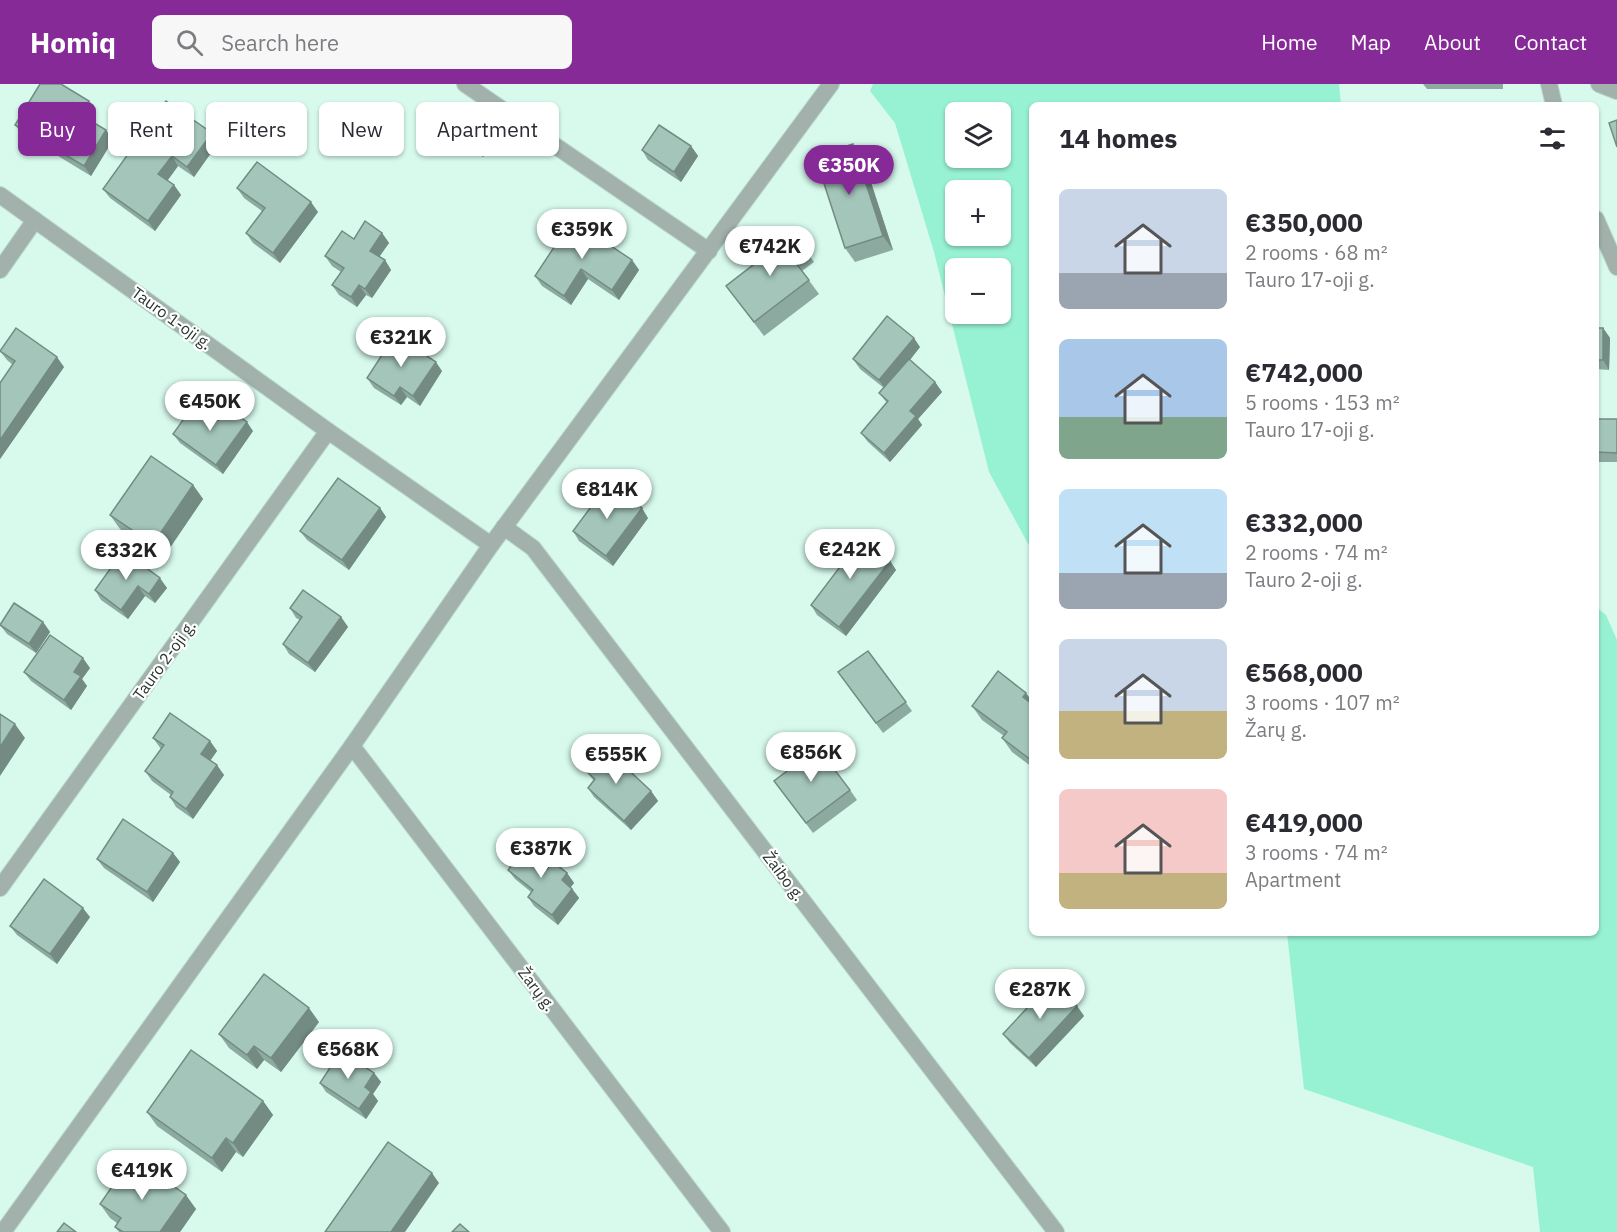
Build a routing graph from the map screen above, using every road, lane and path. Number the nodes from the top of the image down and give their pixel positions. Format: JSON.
{"nodes":[{"id":1,"x":465,"y":84,"type":"edge"},
{"id":2,"x":831,"y":84,"type":"edge"},
{"id":3,"x":1549,"y":84,"type":"edge"},
{"id":4,"x":1599,"y":84,"type":"edge"},
{"id":5,"x":1617,"y":91,"type":"edge"},
{"id":6,"x":1553,"y":102,"type":"edge"},
{"id":7,"x":0,"y":195,"type":"edge"},
{"id":8,"x":35,"y":220,"type":"junction"},
{"id":9,"x":1599,"y":226,"type":"edge"},
{"id":10,"x":709,"y":251,"type":"junction"},
{"id":11,"x":1617,"y":267,"type":"edge"},
{"id":12,"x":0,"y":270,"type":"edge"},
{"id":13,"x":328,"y":431,"type":"junction"},
{"id":14,"x":504,"y":527,"type":"junction"},
{"id":15,"x":491,"y":545,"type":"junction"},
{"id":16,"x":352,"y":746,"type":"junction"},
{"id":17,"x":0,"y":888,"type":"edge"},
{"id":18,"x":3,"y":1232,"type":"edge"},
{"id":19,"x":722,"y":1232,"type":"edge"},
{"id":20,"x":1056,"y":1232,"type":"edge"}],
"edges":[{"from":1,"to":10,"type":"street"},
{"from":2,"to":10,"type":"street"},
{"from":3,"to":6,"type":"street"},
{"from":4,"to":5,"type":"street"},
{"from":7,"to":8,"type":"street","name":"Tauro 1-oji g."},
{"from":8,"to":12,"type":"street"},
{"from":8,"to":13,"type":"street","name":"Tauro 1-oji g."},
{"from":9,"to":11,"type":"street"},
{"from":10,"to":14,"type":"street"},
{"from":13,"to":15,"type":"street","name":"Tauro 1-oji g."},
{"from":13,"to":17,"type":"street","name":"Tauro 2-oji g."},
{"from":14,"to":15,"type":"street"},
{"from":14,"to":20,"type":"street","name":"Žaibo g."},
{"from":15,"to":16,"type":"street"},
{"from":16,"to":18,"type":"street"},
{"from":16,"to":19,"type":"street","name":"Žarų g."}]}
